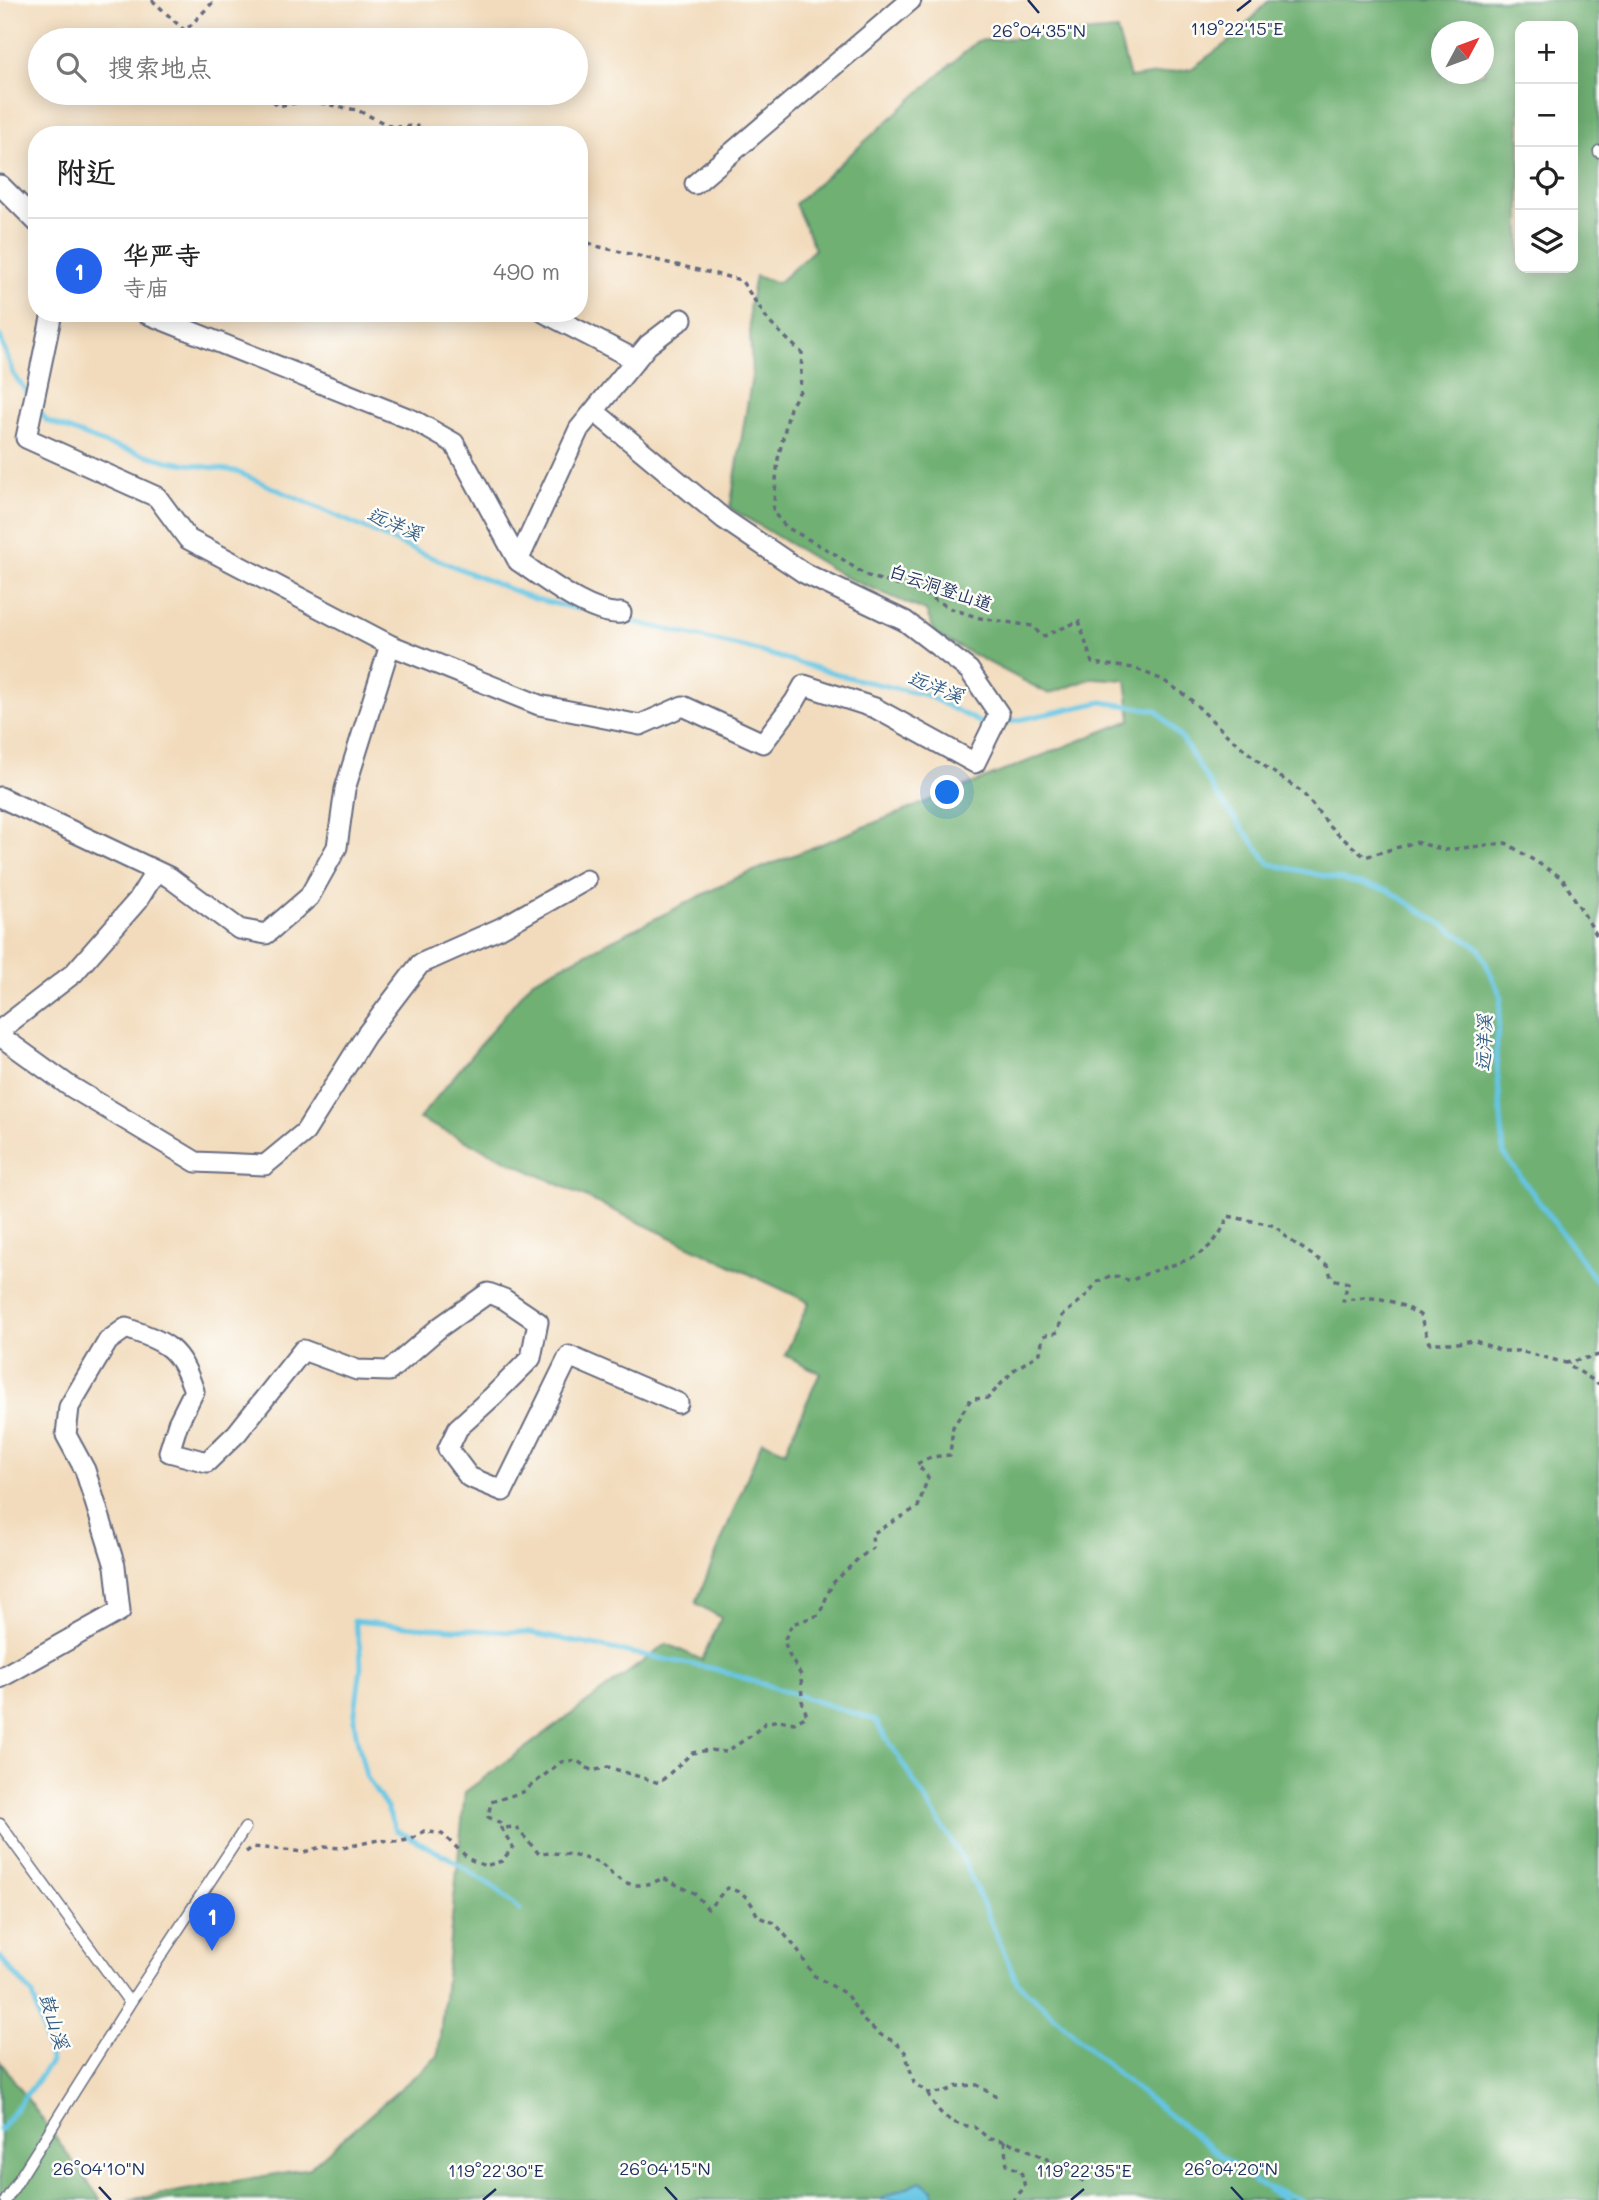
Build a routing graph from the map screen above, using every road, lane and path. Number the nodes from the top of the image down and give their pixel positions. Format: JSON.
{"nodes":[{"id":1,"x":152,"y":0,"type":"edge"},
{"id":2,"x":215,"y":0,"type":"edge"},
{"id":3,"x":911,"y":0,"type":"edge"},
{"id":4,"x":182,"y":28,"type":"edge"},
{"id":5,"x":188,"y":28,"type":"edge"},
{"id":6,"x":328,"y":105,"type":"edge"},
{"id":7,"x":391,"y":126,"type":"edge"},
{"id":8,"x":695,"y":184,"type":"dead end"},
{"id":9,"x":0,"y":185,"type":"edge"},
{"id":10,"x":28,"y":213,"type":"edge"},
{"id":11,"x":588,"y":243,"type":"edge"},
{"id":12,"x":682,"y":318,"type":"dead end"},
{"id":13,"x":50,"y":322,"type":"edge"},
{"id":14,"x":167,"y":322,"type":"edge"},
{"id":15,"x":563,"y":322,"type":"edge"},
{"id":16,"x":636,"y":359,"type":"junction"},
{"id":17,"x":594,"y":411,"type":"junction"},
{"id":18,"x":518,"y":561,"type":"junction"},
{"id":19,"x":621,"y":613,"type":"dead end"},
{"id":20,"x":390,"y":645,"type":"junction"},
{"id":21,"x":0,"y":797,"type":"edge"},
{"id":22,"x":156,"y":871,"type":"junction"},
{"id":23,"x":586,"y":880,"type":"dead end"},
{"id":24,"x":1599,"y":939,"type":"edge"},
{"id":25,"x":0,"y":1030,"type":"edge"},
{"id":26,"x":0,"y":1036,"type":"edge"},
{"id":27,"x":1599,"y":1355,"type":"edge"},
{"id":28,"x":1566,"y":1363,"type":"junction"},
{"id":29,"x":1599,"y":1384,"type":"edge"},
{"id":30,"x":678,"y":1403,"type":"dead end"},
{"id":31,"x":0,"y":1678,"type":"edge"},
{"id":32,"x":501,"y":1823,"type":"dead end"},
{"id":33,"x":0,"y":1824,"type":"edge"},
{"id":34,"x":245,"y":1828,"type":"dead end"},
{"id":35,"x":225,"y":1856,"type":"junction"},
{"id":36,"x":130,"y":2003,"type":"junction"},
{"id":37,"x":928,"y":2093,"type":"junction"},
{"id":38,"x":998,"y":2098,"type":"dead end"},
{"id":39,"x":1004,"y":2141,"type":"junction"},
{"id":40,"x":1085,"y":2182,"type":"dead end"},
{"id":41,"x":6,"y":2200,"type":"edge"},
{"id":42,"x":1013,"y":2200,"type":"edge"}],
"edges":[{"from":1,"to":4,"type":"path"},
{"from":2,"to":5,"type":"path"},
{"from":3,"to":8,"type":"street"},
{"from":6,"to":7,"type":"path"},
{"from":9,"to":10,"type":"street"},
{"from":11,"to":24,"type":"path","name":"白云洞登山道"},
{"from":12,"to":16,"type":"street"},
{"from":13,"to":20,"type":"street"},
{"from":14,"to":18,"type":"street"},
{"from":15,"to":16,"type":"street"},
{"from":16,"to":17,"type":"street"},
{"from":17,"to":18,"type":"street"},
{"from":17,"to":20,"type":"street"},
{"from":18,"to":19,"type":"street"},
{"from":20,"to":22,"type":"street"},
{"from":21,"to":22,"type":"street"},
{"from":22,"to":25,"type":"street"},
{"from":23,"to":26,"type":"street"},
{"from":27,"to":28,"type":"path"},
{"from":28,"to":29,"type":"path"},
{"from":28,"to":32,"type":"path"},
{"from":30,"to":31,"type":"street"},
{"from":33,"to":36,"type":"lane"},
{"from":34,"to":35,"type":"lane"},
{"from":35,"to":36,"type":"lane"},
{"from":35,"to":37,"type":"path"},
{"from":36,"to":41,"type":"lane"},
{"from":37,"to":38,"type":"path"},
{"from":37,"to":39,"type":"path"},
{"from":39,"to":40,"type":"path"},
{"from":39,"to":42,"type":"path"}]}
